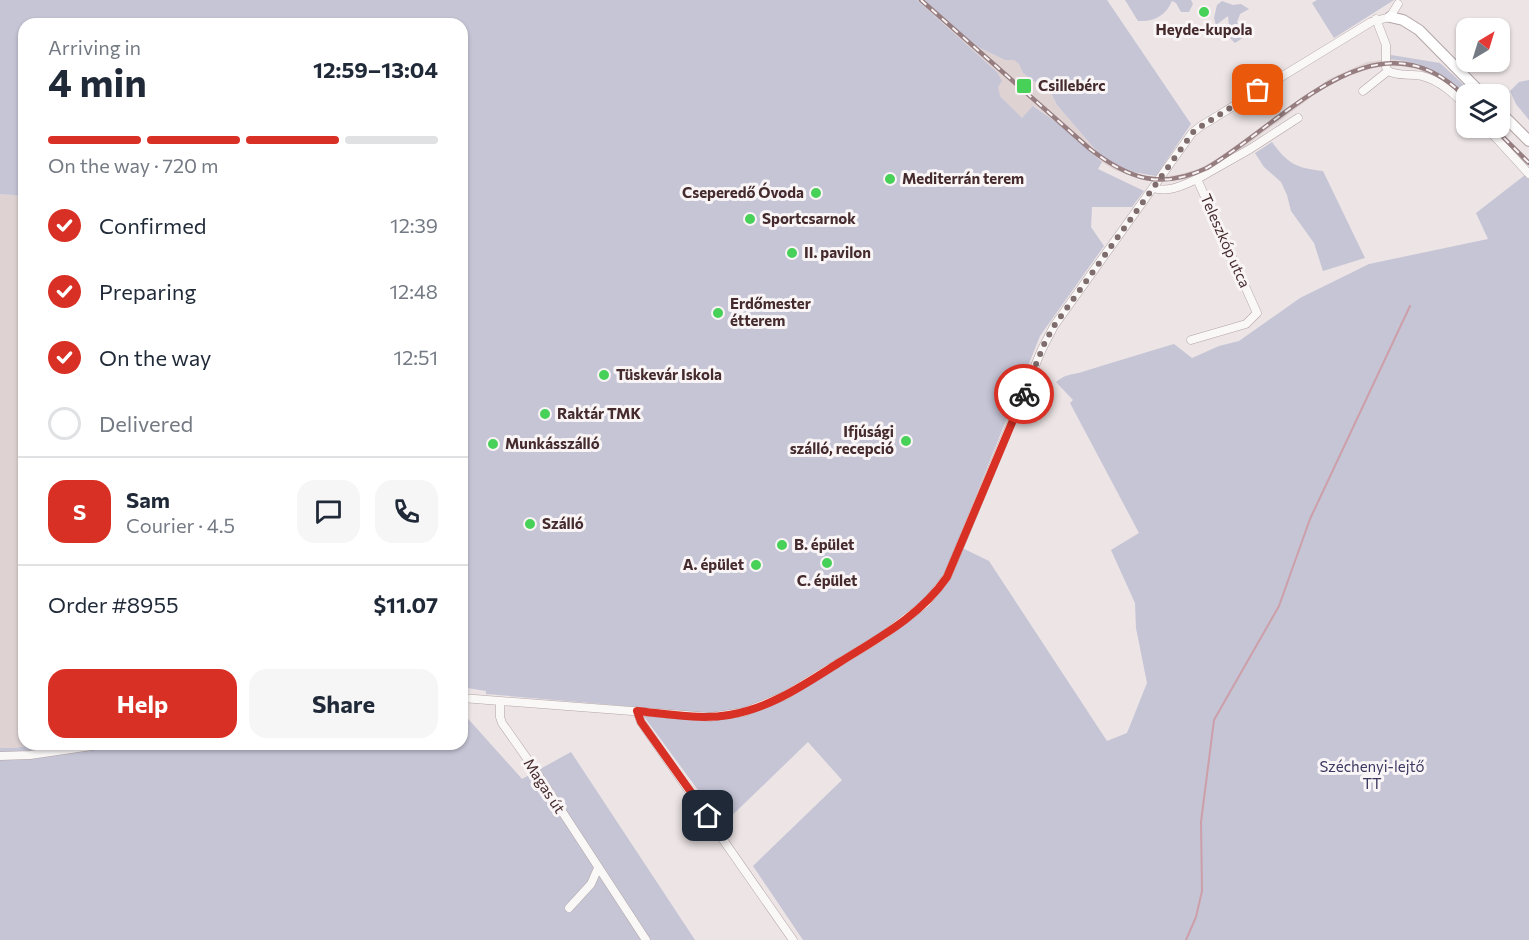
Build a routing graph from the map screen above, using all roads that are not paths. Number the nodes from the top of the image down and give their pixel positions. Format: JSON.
{"nodes":[{"id":1,"x":1398,"y":4,"type":"dead end"},
{"id":2,"x":1390,"y":17,"type":"junction"},
{"id":3,"x":1376,"y":19,"type":"junction"},
{"id":4,"x":1388,"y":71,"type":"junction"},
{"id":5,"x":1472,"y":84,"type":"edge"},
{"id":6,"x":1363,"y":91,"type":"dead end"},
{"id":7,"x":1456,"y":97,"type":"edge"},
{"id":8,"x":1298,"y":118,"type":"dead end"},
{"id":9,"x":1510,"y":122,"type":"edge"},
{"id":10,"x":1496,"y":138,"type":"edge"},
{"id":11,"x":1529,"y":141,"type":"edge"},
{"id":12,"x":1529,"y":174,"type":"edge"},
{"id":13,"x":1197,"y":179,"type":"junction"},
{"id":14,"x":1153,"y":188,"type":"junction"},
{"id":15,"x":1191,"y":340,"type":"dead end"},
{"id":16,"x":468,"y":698,"type":"edge"},
{"id":17,"x":500,"y":701,"type":"junction"},
{"id":18,"x":637,"y":711,"type":"junction"},
{"id":19,"x":64,"y":750,"type":"edge"},
{"id":20,"x":0,"y":756,"type":"edge"},
{"id":21,"x":598,"y":868,"type":"junction"},
{"id":22,"x":594,"y":880,"type":"junction"},
{"id":23,"x":606,"y":881,"type":"junction"},
{"id":24,"x":568,"y":908,"type":"dead end"},
{"id":25,"x":646,"y":940,"type":"edge"},
{"id":26,"x":793,"y":940,"type":"edge"}],
"edges":[{"from":1,"to":2,"type":"street"},
{"from":2,"to":3,"type":"street"},
{"from":2,"to":5,"type":"street"},
{"from":3,"to":4,"type":"street"},
{"from":3,"to":14,"type":"street"},
{"from":4,"to":6,"type":"street"},
{"from":4,"to":7,"type":"street"},
{"from":8,"to":13,"type":"street"},
{"from":9,"to":11,"type":"street"},
{"from":10,"to":12,"type":"street"},
{"from":13,"to":14,"type":"street","name":"Teleszkóp utca"},
{"from":13,"to":15,"type":"street","name":"Teleszkóp utca"},
{"from":14,"to":18,"type":"street"},
{"from":16,"to":17,"type":"street"},
{"from":17,"to":18,"type":"street"},
{"from":17,"to":21,"type":"street","name":"Magas út"},
{"from":18,"to":26,"type":"street"},
{"from":19,"to":20,"type":"street"},
{"from":21,"to":22,"type":"street"},
{"from":21,"to":23,"type":"street","name":"Magas út"},
{"from":22,"to":23,"type":"street"},
{"from":22,"to":24,"type":"street"},
{"from":23,"to":25,"type":"street","name":"Magas út"}]}
